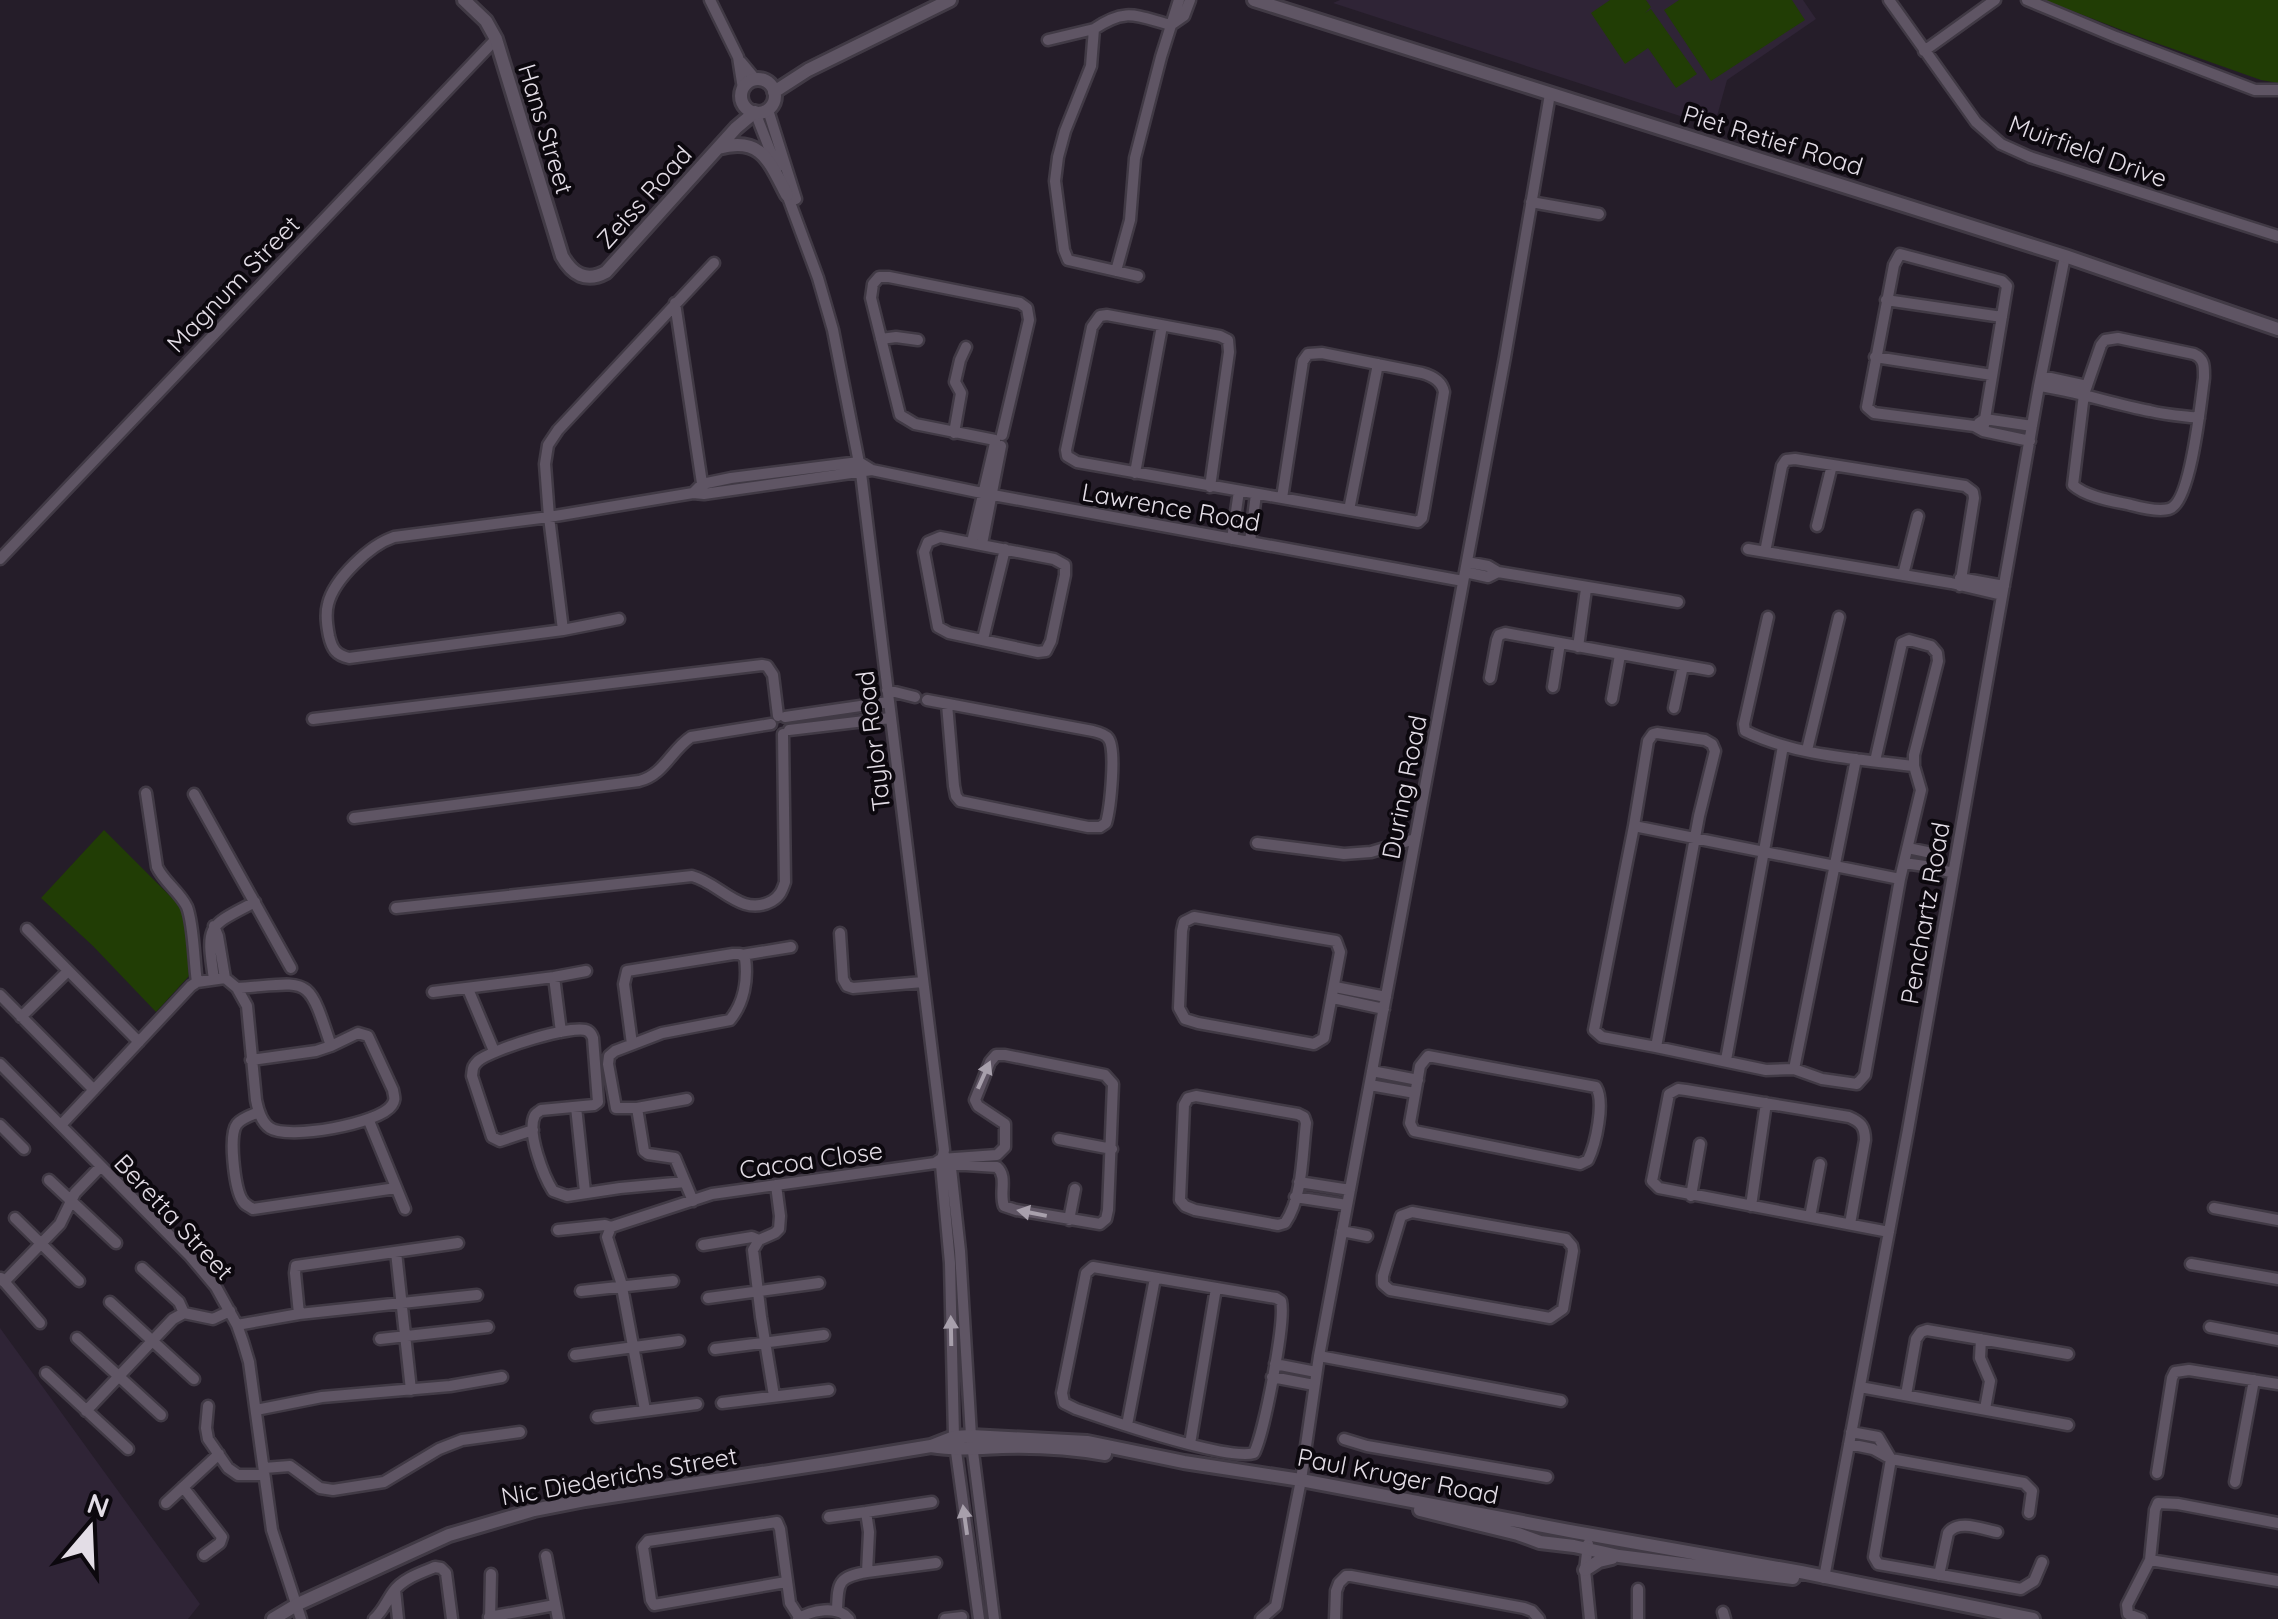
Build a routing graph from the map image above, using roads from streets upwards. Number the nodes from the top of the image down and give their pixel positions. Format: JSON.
{"nodes":[{"id":1,"x":464,"y":0,"type":"edge"},
{"id":2,"x":710,"y":0,"type":"edge"},
{"id":3,"x":950,"y":0,"type":"edge"},
{"id":4,"x":1179,"y":0,"type":"edge"},
{"id":5,"x":1190,"y":0,"type":"edge"},
{"id":6,"x":1254,"y":0,"type":"edge"},
{"id":7,"x":1889,"y":0,"type":"edge"},
{"id":8,"x":1996,"y":0,"type":"edge"},
{"id":9,"x":2027,"y":0,"type":"edge"},
{"id":10,"x":1170,"y":25,"type":"junction"},
{"id":11,"x":1094,"y":29,"type":"junction"},
{"id":12,"x":496,"y":39,"type":"junction"},
{"id":13,"x":1048,"y":40,"type":"dead end"},
{"id":14,"x":1924,"y":52,"type":"junction"},
{"id":15,"x":738,"y":57,"type":"junction"},
{"id":16,"x":766,"y":85,"type":"junction"},
{"id":17,"x":2278,"y":90,"type":"edge"},
{"id":18,"x":742,"y":94,"type":"junction"},
{"id":19,"x":1550,"y":94,"type":"junction"},
{"id":20,"x":762,"y":111,"type":"junction"},
{"id":21,"x":736,"y":128,"type":"junction"},
{"id":22,"x":718,"y":148,"type":"junction"},
{"id":23,"x":787,"y":195,"type":"junction"},
{"id":24,"x":1531,"y":202,"type":"junction"},
{"id":25,"x":1598,"y":214,"type":"dead end"},
{"id":26,"x":2278,"y":236,"type":"edge"},
{"id":27,"x":2065,"y":256,"type":"junction"},
{"id":28,"x":714,"y":263,"type":"dead end"},
{"id":29,"x":1116,"y":271,"type":"junction"},
{"id":30,"x":578,"y":275,"type":"joint"},
{"id":31,"x":1138,"y":276,"type":"dead end"},
{"id":32,"x":1886,"y":300,"type":"junction"},
{"id":33,"x":675,"y":303,"type":"junction"},
{"id":34,"x":2002,"y":317,"type":"junction"},
{"id":35,"x":1162,"y":326,"type":"junction"},
{"id":36,"x":2278,"y":329,"type":"edge"},
{"id":37,"x":833,"y":330,"type":"junction"},
{"id":38,"x":881,"y":339,"type":"junction"},
{"id":39,"x":918,"y":340,"type":"dead end"},
{"id":40,"x":966,"y":347,"type":"dead end"},
{"id":41,"x":1875,"y":357,"type":"junction"},
{"id":42,"x":1378,"y":364,"type":"junction"},
{"id":43,"x":1992,"y":375,"type":"junction"},
{"id":44,"x":2040,"y":381,"type":"junction"},
{"id":45,"x":2088,"y":392,"type":"junction"},
{"id":46,"x":2199,"y":418,"type":"junction"},
{"id":47,"x":1981,"y":425,"type":"junction"},
{"id":48,"x":2032,"y":426,"type":"junction"},
{"id":49,"x":954,"y":434,"type":"junction"},
{"id":50,"x":998,"y":441,"type":"junction"},
{"id":51,"x":2030,"y":441,"type":"junction"},
{"id":52,"x":1832,"y":465,"type":"junction"},
{"id":53,"x":864,"y":469,"type":"junction"},
{"id":54,"x":1136,"y":472,"type":"junction"},
{"id":55,"x":1210,"y":487,"type":"junction"},
{"id":56,"x":700,"y":490,"type":"junction"},
{"id":57,"x":1239,"y":491,"type":"junction"},
{"id":58,"x":986,"y":494,"type":"junction"},
{"id":59,"x":1256,"y":494,"type":"junction"},
{"id":60,"x":1282,"y":498,"type":"junction"},
{"id":61,"x":1349,"y":510,"type":"junction"},
{"id":62,"x":1918,"y":516,"type":"dead end"},
{"id":63,"x":548,"y":517,"type":"junction"},
{"id":64,"x":1817,"y":526,"type":"dead end"},
{"id":65,"x":1232,"y":539,"type":"junction"},
{"id":66,"x":1250,"y":542,"type":"junction"},
{"id":67,"x":977,"y":543,"type":"junction"},
{"id":68,"x":1005,"y":548,"type":"junction"},
{"id":69,"x":1748,"y":549,"type":"dead end"},
{"id":70,"x":1765,"y":552,"type":"junction"},
{"id":71,"x":0,"y":559,"type":"edge"},
{"id":72,"x":1465,"y":572,"type":"junction"},
{"id":73,"x":1903,"y":575,"type":"junction"},
{"id":74,"x":1958,"y":582,"type":"junction"},
{"id":75,"x":1586,"y":588,"type":"junction"},
{"id":76,"x":2003,"y":590,"type":"junction"},
{"id":77,"x":1678,"y":602,"type":"dead end"},
{"id":78,"x":1768,"y":617,"type":"dead end"},
{"id":79,"x":1839,"y":617,"type":"dead end"},
{"id":80,"x":619,"y":620,"type":"dead end"},
{"id":81,"x":563,"y":630,"type":"junction"},
{"id":82,"x":983,"y":639,"type":"junction"},
{"id":83,"x":1560,"y":644,"type":"junction"},
{"id":84,"x":1578,"y":647,"type":"junction"},
{"id":85,"x":1620,"y":655,"type":"junction"},
{"id":86,"x":1683,"y":666,"type":"junction"},
{"id":87,"x":1709,"y":670,"type":"dead end"},
{"id":88,"x":1490,"y":678,"type":"dead end"},
{"id":89,"x":1553,"y":687,"type":"dead end"},
{"id":90,"x":887,"y":696,"type":"junction"},
{"id":91,"x":1612,"y":699,"type":"dead end"},
{"id":92,"x":947,"y":704,"type":"junction"},
{"id":93,"x":1674,"y":708,"type":"dead end"},
{"id":94,"x":890,"y":718,"type":"junction"},
{"id":95,"x":313,"y":719,"type":"dead end"},
{"id":96,"x":778,"y":719,"type":"junction"},
{"id":97,"x":786,"y":732,"type":"junction"},
{"id":98,"x":1783,"y":746,"type":"junction"},
{"id":99,"x":1807,"y":750,"type":"junction"},
{"id":100,"x":1856,"y":760,"type":"junction"},
{"id":101,"x":1875,"y":761,"type":"junction"},
{"id":102,"x":1914,"y":766,"type":"junction"},
{"id":103,"x":146,"y":793,"type":"dead end"},
{"id":104,"x":194,"y":794,"type":"dead end"},
{"id":105,"x":354,"y":818,"type":"dead end"},
{"id":106,"x":1634,"y":826,"type":"junction"},
{"id":107,"x":1415,"y":839,"type":"junction"},
{"id":108,"x":1696,"y":839,"type":"junction"},
{"id":109,"x":1256,"y":843,"type":"dead end"},
{"id":110,"x":1908,"y":848,"type":"junction"},
{"id":111,"x":1764,"y":852,"type":"junction"},
{"id":112,"x":1927,"y":852,"type":"tunnel mouth"},
{"id":113,"x":1940,"y":855,"type":"tunnel mouth"},
{"id":114,"x":1956,"y":858,"type":"junction"},
{"id":115,"x":1904,"y":863,"type":"junction"},
{"id":116,"x":1834,"y":865,"type":"junction"},
{"id":117,"x":1924,"y":866,"type":"tunnel mouth"},
{"id":118,"x":1938,"y":869,"type":"tunnel mouth"},
{"id":119,"x":1953,"y":872,"type":"junction"},
{"id":120,"x":1900,"y":879,"type":"junction"},
{"id":121,"x":255,"y":902,"type":"junction"},
{"id":122,"x":396,"y":908,"type":"dead end"},
{"id":123,"x":27,"y":929,"type":"dead end"},
{"id":124,"x":840,"y":933,"type":"dead end"},
{"id":125,"x":791,"y":947,"type":"dead end"},
{"id":126,"x":742,"y":956,"type":"junction"},
{"id":127,"x":291,"y":968,"type":"dead end"},
{"id":128,"x":68,"y":971,"type":"junction"},
{"id":129,"x":586,"y":971,"type":"dead end"},
{"id":130,"x":554,"y":977,"type":"junction"},
{"id":131,"x":219,"y":978,"type":"junction"},
{"id":132,"x":197,"y":982,"type":"junction"},
{"id":133,"x":923,"y":982,"type":"junction"},
{"id":134,"x":237,"y":988,"type":"junction"},
{"id":135,"x":468,"y":989,"type":"junction"},
{"id":136,"x":433,"y":992,"type":"dead end"},
{"id":137,"x":1334,"y":992,"type":"junction"},
{"id":138,"x":0,"y":995,"type":"edge"},
{"id":139,"x":1385,"y":1003,"type":"junction"},
{"id":140,"x":21,"y":1017,"type":"junction"},
{"id":141,"x":561,"y":1032,"type":"junction"},
{"id":142,"x":139,"y":1042,"type":"junction"},
{"id":143,"x":632,"y":1044,"type":"junction"},
{"id":144,"x":332,"y":1046,"type":"junction"},
{"id":145,"x":1656,"y":1048,"type":"junction"},
{"id":146,"x":494,"y":1050,"type":"junction"},
{"id":147,"x":251,"y":1060,"type":"junction"},
{"id":148,"x":1726,"y":1060,"type":"junction"},
{"id":149,"x":0,"y":1064,"type":"edge"},
{"id":150,"x":1794,"y":1069,"type":"junction"},
{"id":151,"x":1372,"y":1072,"type":"junction"},
{"id":152,"x":1418,"y":1080,"type":"junction"},
{"id":153,"x":1370,"y":1085,"type":"junction"},
{"id":154,"x":94,"y":1090,"type":"junction"},
{"id":155,"x":1416,"y":1093,"type":"junction"},
{"id":156,"x":686,"y":1099,"type":"dead end"},
{"id":157,"x":1766,"y":1104,"type":"junction"},
{"id":158,"x":576,"y":1107,"type":"junction"},
{"id":159,"x":637,"y":1108,"type":"junction"},
{"id":160,"x":259,"y":1112,"type":"junction"},
{"id":161,"x":369,"y":1122,"type":"junction"},
{"id":162,"x":0,"y":1125,"type":"edge"},
{"id":163,"x":61,"y":1125,"type":"junction"},
{"id":164,"x":533,"y":1130,"type":"junction"},
{"id":165,"x":1059,"y":1139,"type":"dead end"},
{"id":166,"x":1700,"y":1144,"type":"dead end"},
{"id":167,"x":24,"y":1149,"type":"dead end"},
{"id":168,"x":1112,"y":1149,"type":"junction"},
{"id":169,"x":944,"y":1160,"type":"junction"},
{"id":170,"x":1820,"y":1164,"type":"dead end"},
{"id":171,"x":101,"y":1166,"type":"junction"},
{"id":172,"x":49,"y":1180,"type":"dead end"},
{"id":173,"x":685,"y":1182,"type":"junction"},
{"id":174,"x":1299,"y":1182,"type":"junction"},
{"id":175,"x":772,"y":1186,"type":"junction"},
{"id":176,"x":396,"y":1188,"type":"junction"},
{"id":177,"x":1075,"y":1189,"type":"dead end"},
{"id":178,"x":1350,"y":1190,"type":"junction"},
{"id":179,"x":585,"y":1192,"type":"junction"},
{"id":180,"x":1691,"y":1196,"type":"junction"},
{"id":181,"x":1296,"y":1197,"type":"junction"},
{"id":182,"x":693,"y":1200,"type":"junction"},
{"id":183,"x":71,"y":1201,"type":"junction"},
{"id":184,"x":1347,"y":1205,"type":"junction"},
{"id":185,"x":1751,"y":1206,"type":"junction"},
{"id":186,"x":406,"y":1208,"type":"dead end"},
{"id":187,"x":2214,"y":1208,"type":"dead end"},
{"id":188,"x":1810,"y":1217,"type":"junction"},
{"id":189,"x":15,"y":1218,"type":"dead end"},
{"id":190,"x":1069,"y":1220,"type":"junction"},
{"id":191,"x":2278,"y":1220,"type":"edge"},
{"id":192,"x":1850,"y":1224,"type":"junction"},
{"id":193,"x":611,"y":1227,"type":"junction"},
{"id":194,"x":558,"y":1230,"type":"dead end"},
{"id":195,"x":1342,"y":1231,"type":"junction"},
{"id":196,"x":1889,"y":1232,"type":"junction"},
{"id":197,"x":759,"y":1240,"type":"junction"},
{"id":198,"x":1392,"y":1241,"type":"junction"},
{"id":199,"x":116,"y":1243,"type":"dead end"},
{"id":200,"x":458,"y":1243,"type":"dead end"},
{"id":201,"x":41,"y":1244,"type":"junction"},
{"id":202,"x":703,"y":1244,"type":"dead end"},
{"id":203,"x":396,"y":1252,"type":"junction"},
{"id":204,"x":2191,"y":1264,"type":"dead end"},
{"id":205,"x":142,"y":1268,"type":"dead end"},
{"id":206,"x":1155,"y":1278,"type":"junction"},
{"id":207,"x":2278,"y":1279,"type":"edge"},
{"id":208,"x":2,"y":1280,"type":"edge"},
{"id":209,"x":79,"y":1281,"type":"dead end"},
{"id":210,"x":673,"y":1282,"type":"dead end"},
{"id":211,"x":819,"y":1283,"type":"dead end"},
{"id":212,"x":622,"y":1286,"type":"junction"},
{"id":213,"x":1216,"y":1288,"type":"junction"},
{"id":214,"x":758,"y":1291,"type":"junction"},
{"id":215,"x":581,"y":1292,"type":"dead end"},
{"id":216,"x":477,"y":1296,"type":"dead end"},
{"id":217,"x":708,"y":1298,"type":"dead end"},
{"id":218,"x":110,"y":1302,"type":"dead end"},
{"id":219,"x":403,"y":1304,"type":"junction"},
{"id":220,"x":230,"y":1311,"type":"junction"},
{"id":221,"x":184,"y":1314,"type":"junction"},
{"id":222,"x":300,"y":1314,"type":"junction"},
{"id":223,"x":40,"y":1324,"type":"dead end"},
{"id":224,"x":236,"y":1325,"type":"junction"},
{"id":225,"x":488,"y":1327,"type":"dead end"},
{"id":226,"x":2210,"y":1327,"type":"dead end"},
{"id":227,"x":824,"y":1335,"type":"dead end"},
{"id":228,"x":406,"y":1336,"type":"junction"},
{"id":229,"x":77,"y":1338,"type":"dead end"},
{"id":230,"x":380,"y":1339,"type":"dead end"},
{"id":231,"x":1980,"y":1339,"type":"junction"},
{"id":232,"x":2278,"y":1340,"type":"edge"},
{"id":233,"x":152,"y":1341,"type":"junction"},
{"id":234,"x":678,"y":1341,"type":"dead end"},
{"id":235,"x":766,"y":1343,"type":"junction"},
{"id":236,"x":633,"y":1347,"type":"junction"},
{"id":237,"x":715,"y":1350,"type":"dead end"},
{"id":238,"x":576,"y":1354,"type":"dead end"},
{"id":239,"x":2068,"y":1354,"type":"dead end"},
{"id":240,"x":1319,"y":1356,"type":"junction"},
{"id":241,"x":1275,"y":1364,"type":"junction"},
{"id":242,"x":1316,"y":1372,"type":"junction"},
{"id":243,"x":46,"y":1373,"type":"dead end"},
{"id":244,"x":119,"y":1376,"type":"junction"},
{"id":245,"x":1272,"y":1376,"type":"junction"},
{"id":246,"x":502,"y":1377,"type":"dead end"},
{"id":247,"x":194,"y":1379,"type":"dead end"},
{"id":248,"x":2254,"y":1380,"type":"junction"},
{"id":249,"x":2278,"y":1384,"type":"edge"},
{"id":250,"x":1314,"y":1385,"type":"junction"},
{"id":251,"x":1860,"y":1387,"type":"junction"},
{"id":252,"x":411,"y":1390,"type":"junction"},
{"id":253,"x":829,"y":1390,"type":"dead end"},
{"id":254,"x":774,"y":1396,"type":"junction"},
{"id":255,"x":1906,"y":1396,"type":"junction"},
{"id":256,"x":1561,"y":1402,"type":"dead end"},
{"id":257,"x":722,"y":1403,"type":"dead end"},
{"id":258,"x":697,"y":1404,"type":"dead end"},
{"id":259,"x":208,"y":1406,"type":"dead end"},
{"id":260,"x":1985,"y":1408,"type":"junction"},
{"id":261,"x":256,"y":1410,"type":"junction"},
{"id":262,"x":645,"y":1410,"type":"junction"},
{"id":263,"x":86,"y":1411,"type":"junction"},
{"id":264,"x":160,"y":1415,"type":"dead end"},
{"id":265,"x":597,"y":1416,"type":"dead end"},
{"id":266,"x":2068,"y":1425,"type":"dead end"},
{"id":267,"x":1127,"y":1426,"type":"junction"},
{"id":268,"x":520,"y":1432,"type":"dead end"},
{"id":269,"x":1851,"y":1432,"type":"junction"},
{"id":270,"x":1344,"y":1439,"type":"dead end"},
{"id":271,"x":972,"y":1442,"type":"junction"},
{"id":272,"x":954,"y":1444,"type":"junction"},
{"id":273,"x":1190,"y":1444,"type":"junction"},
{"id":274,"x":1849,"y":1444,"type":"junction"},
{"id":275,"x":128,"y":1450,"type":"dead end"},
{"id":276,"x":218,"y":1454,"type":"junction"},
{"id":277,"x":1891,"y":1459,"type":"junction"},
{"id":278,"x":264,"y":1471,"type":"junction"},
{"id":279,"x":2157,"y":1473,"type":"dead end"},
{"id":280,"x":1547,"y":1477,"type":"dead end"},
{"id":281,"x":2236,"y":1482,"type":"dead end"},
{"id":282,"x":1301,"y":1484,"type":"junction"},
{"id":283,"x":184,"y":1487,"type":"junction"},
{"id":284,"x":166,"y":1502,"type":"dead end"},
{"id":285,"x":932,"y":1502,"type":"dead end"},
{"id":286,"x":866,"y":1512,"type":"junction"},
{"id":287,"x":2030,"y":1513,"type":"dead end"},
{"id":288,"x":829,"y":1517,"type":"dead end"},
{"id":289,"x":2278,"y":1524,"type":"edge"},
{"id":290,"x":1997,"y":1532,"type":"dead end"},
{"id":291,"x":1589,"y":1533,"type":"junction"},
{"id":292,"x":1587,"y":1550,"type":"junction"},
{"id":293,"x":204,"y":1555,"type":"dead end"},
{"id":294,"x":546,"y":1556,"type":"dead end"},
{"id":295,"x":1619,"y":1556,"type":"junction"},
{"id":296,"x":2150,"y":1560,"type":"junction"},
{"id":297,"x":2042,"y":1562,"type":"dead end"},
{"id":298,"x":936,"y":1563,"type":"dead end"},
{"id":299,"x":1585,"y":1570,"type":"junction"},
{"id":300,"x":866,"y":1572,"type":"junction"},
{"id":301,"x":491,"y":1574,"type":"dead end"},
{"id":302,"x":1939,"y":1575,"type":"junction"},
{"id":303,"x":1819,"y":1577,"type":"junction"},
{"id":304,"x":2278,"y":1581,"type":"edge"},
{"id":305,"x":786,"y":1582,"type":"junction"},
{"id":306,"x":1638,"y":1589,"type":"dead end"},
{"id":307,"x":394,"y":1590,"type":"junction"},
{"id":308,"x":555,"y":1605,"type":"junction"},
{"id":309,"x":1276,"y":1606,"type":"junction"},
{"id":310,"x":837,"y":1610,"type":"junction"},
{"id":311,"x":299,"y":1612,"type":"edge"},
{"id":312,"x":962,"y":1616,"type":"dead end"},
{"id":313,"x":490,"y":1618,"type":"edge"},
{"id":314,"x":799,"y":1618,"type":"edge"},
{"id":315,"x":273,"y":1619,"type":"edge"},
{"id":316,"x":374,"y":1619,"type":"edge"},
{"id":317,"x":398,"y":1619,"type":"edge"},
{"id":318,"x":452,"y":1619,"type":"edge"},
{"id":319,"x":558,"y":1619,"type":"edge"},
{"id":320,"x":848,"y":1619,"type":"edge"},
{"id":321,"x":945,"y":1619,"type":"edge"},
{"id":322,"x":979,"y":1619,"type":"edge"},
{"id":323,"x":994,"y":1619,"type":"edge"},
{"id":324,"x":1262,"y":1619,"type":"edge"},
{"id":325,"x":1277,"y":1619,"type":"edge"},
{"id":326,"x":1335,"y":1619,"type":"edge"},
{"id":327,"x":1538,"y":1619,"type":"edge"},
{"id":328,"x":1590,"y":1619,"type":"edge"},
{"id":329,"x":1638,"y":1619,"type":"edge"},
{"id":330,"x":2033,"y":1619,"type":"edge"},
{"id":331,"x":2141,"y":1619,"type":"edge"}],
"edges":[{"from":1,"to":12,"type":"street","name":"Hans Street"},
{"from":2,"to":15,"type":"street"},
{"from":3,"to":16,"type":"street"},
{"from":4,"to":10,"type":"street"},
{"from":5,"to":10,"type":"street"},
{"from":6,"to":19,"type":"street","name":"Piet Retief Road"},
{"from":7,"to":14,"type":"street","name":"Muirfield Drive"},
{"from":8,"to":14,"type":"street"},
{"from":9,"to":17,"type":"street"},
{"from":10,"to":11,"type":"street"},
{"from":10,"to":29,"type":"street"},
{"from":11,"to":13,"type":"street"},
{"from":11,"to":29,"type":"street"},
{"from":12,"to":30,"type":"street","name":"Hans Street"},
{"from":12,"to":71,"type":"street","name":"Magnum Street"},
{"from":14,"to":26,"type":"street","name":"Muirfield Drive"},
{"from":15,"to":16,"type":"street"},
{"from":15,"to":18,"type":"street"},
{"from":16,"to":18,"type":"street"},
{"from":16,"to":20,"type":"street"},
{"from":18,"to":20,"type":"street"},
{"from":18,"to":21,"type":"street","name":"Zeiss Road"},
{"from":19,"to":24,"type":"street","name":"During Road"},
{"from":19,"to":27,"type":"street","name":"Piet Retief Road"},
{"from":20,"to":21,"type":"street","name":"Zeiss Road"},
{"from":20,"to":23,"type":"street","name":"Taylor Road"},
{"from":20,"to":37,"type":"street","name":"Taylor Road"},
{"from":21,"to":22,"type":"street","name":"Zeiss Road"},
{"from":22,"to":23,"type":"street"},
{"from":22,"to":30,"type":"street","name":"Zeiss Road"},
{"from":23,"to":37,"type":"street","name":"Taylor Road"},
{"from":24,"to":25,"type":"street"},
{"from":24,"to":72,"type":"street","name":"During Road"},
{"from":27,"to":36,"type":"street","name":"Piet Retief Road"},
{"from":27,"to":44,"type":"street","name":"Penchartz Road"},
{"from":28,"to":33,"type":"street"},
{"from":29,"to":31,"type":"street"},
{"from":32,"to":34,"type":"street"},
{"from":32,"to":34,"type":"street"},
{"from":32,"to":41,"type":"street"},
{"from":33,"to":56,"type":"street"},
{"from":33,"to":63,"type":"street"},
{"from":34,"to":43,"type":"street"},
{"from":35,"to":54,"type":"street"},
{"from":35,"to":54,"type":"street"},
{"from":35,"to":55,"type":"street"},
{"from":37,"to":53,"type":"street","name":"Taylor Road"},
{"from":38,"to":39,"type":"street"},
{"from":38,"to":49,"type":"street"},
{"from":38,"to":50,"type":"street"},
{"from":40,"to":49,"type":"street"},
{"from":41,"to":43,"type":"street"},
{"from":41,"to":47,"type":"street"},
{"from":42,"to":60,"type":"street"},
{"from":42,"to":61,"type":"street"},
{"from":42,"to":61,"type":"street"},
{"from":43,"to":47,"type":"street"},
{"from":44,"to":45,"type":"street"},
{"from":44,"to":48,"type":"street","name":"Penchartz Road"},
{"from":45,"to":46,"type":"street"},
{"from":45,"to":46,"type":"street"},
{"from":45,"to":46,"type":"street"},
{"from":47,"to":48,"type":"street"},
{"from":47,"to":51,"type":"street"},
{"from":48,"to":51,"type":"street","name":"Penchartz Road"},
{"from":49,"to":50,"type":"street"},
{"from":50,"to":58,"type":"street"},
{"from":51,"to":76,"type":"street","name":"Penchartz Road"},
{"from":52,"to":64,"type":"street"},
{"from":52,"to":70,"type":"street"},
{"from":52,"to":74,"type":"street"},
{"from":53,"to":56,"type":"street","name":"Lawrence Road"},
{"from":53,"to":58,"type":"street","name":"Lawrence Road"},
{"from":53,"to":90,"type":"street","name":"Taylor Road"},
{"from":54,"to":55,"type":"street"},
{"from":55,"to":57,"type":"street"},
{"from":56,"to":63,"type":"street","name":"Lawrence Road"},
{"from":57,"to":59,"type":"street"},
{"from":57,"to":65,"type":"street"},
{"from":58,"to":65,"type":"street","name":"Lawrence Road"},
{"from":58,"to":67,"type":"street"},
{"from":59,"to":60,"type":"street"},
{"from":59,"to":66,"type":"street"},
{"from":60,"to":61,"type":"street"},
{"from":62,"to":73,"type":"street"},
{"from":63,"to":81,"type":"street"},
{"from":63,"to":81,"type":"street","name":"Lawrence Road"},
{"from":65,"to":66,"type":"street","name":"Lawrence Road"},
{"from":66,"to":72,"type":"street","name":"Lawrence Road"},
{"from":67,"to":68,"type":"street"},
{"from":67,"to":82,"type":"street"},
{"from":68,"to":82,"type":"street"},
{"from":68,"to":82,"type":"street"},
{"from":69,"to":70,"type":"street"},
{"from":70,"to":73,"type":"street"},
{"from":72,"to":75,"type":"street","name":"Lawrence Road"},
{"from":72,"to":107,"type":"street","name":"During Road"},
{"from":73,"to":74,"type":"street"},
{"from":74,"to":76,"type":"street"},
{"from":75,"to":77,"type":"street","name":"Lawrence Road"},
{"from":75,"to":84,"type":"street"},
{"from":76,"to":114,"type":"street","name":"Penchartz Road"},
{"from":78,"to":98,"type":"street"},
{"from":79,"to":99,"type":"street"},
{"from":80,"to":81,"type":"street","name":"Lawrence Road"},
{"from":83,"to":84,"type":"street"},
{"from":83,"to":88,"type":"street"},
{"from":83,"to":89,"type":"street"},
{"from":84,"to":85,"type":"street"},
{"from":85,"to":86,"type":"street"},
{"from":85,"to":91,"type":"street"},
{"from":86,"to":87,"type":"street"},
{"from":86,"to":93,"type":"street"},
{"from":90,"to":92,"type":"street"},
{"from":90,"to":94,"type":"street","name":"Taylor Road"},
{"from":90,"to":96,"type":"street"},
{"from":92,"to":92,"type":"street"},
{"from":94,"to":97,"type":"street"},
{"from":94,"to":133,"type":"street","name":"Taylor Road"},
{"from":95,"to":96,"type":"street"},
{"from":96,"to":97,"type":"street"},
{"from":96,"to":97,"type":"street"},
{"from":96,"to":105,"type":"street"},
{"from":97,"to":122,"type":"street"},
{"from":98,"to":99,"type":"street"},
{"from":98,"to":111,"type":"street"},
{"from":99,"to":100,"type":"street"},
{"from":100,"to":101,"type":"street"},
{"from":100,"to":116,"type":"street"},
{"from":101,"to":102,"type":"street"},
{"from":101,"to":102,"type":"street"},
{"from":102,"to":110,"type":"street"},
{"from":103,"to":132,"type":"street"},
{"from":104,"to":121,"type":"street"},
{"from":106,"to":108,"type":"street"},
{"from":106,"to":108,"type":"street"},
{"from":106,"to":145,"type":"street"},
{"from":107,"to":109,"type":"street"},
{"from":107,"to":139,"type":"street","name":"During Road"},
{"from":108,"to":111,"type":"street"},
{"from":108,"to":145,"type":"street"},
{"from":110,"to":112,"type":"street"},
{"from":110,"to":115,"type":"street"},
{"from":111,"to":116,"type":"street"},
{"from":111,"to":148,"type":"street"},
{"from":113,"to":114,"type":"street"},
{"from":114,"to":119,"type":"street","name":"Penchartz Road"},
{"from":115,"to":117,"type":"street"},
{"from":115,"to":120,"type":"street"},
{"from":116,"to":120,"type":"street"},
{"from":116,"to":150,"type":"street"},
{"from":118,"to":119,"type":"street"},
{"from":119,"to":196,"type":"street","name":"Penchartz Road"},
{"from":120,"to":150,"type":"street"},
{"from":121,"to":127,"type":"street"},
{"from":121,"to":131,"type":"street"},
{"from":123,"to":128,"type":"street"},
{"from":124,"to":133,"type":"street"},
{"from":125,"to":126,"type":"street"},
{"from":126,"to":143,"type":"street"},
{"from":126,"to":143,"type":"street"},
{"from":128,"to":140,"type":"street"},
{"from":128,"to":142,"type":"street"},
{"from":129,"to":130,"type":"street"},
{"from":130,"to":135,"type":"street"},
{"from":130,"to":141,"type":"street"},
{"from":131,"to":132,"type":"street"},
{"from":131,"to":134,"type":"street"},
{"from":132,"to":142,"type":"street"},
{"from":133,"to":169,"type":"street","name":"Taylor Road"},
{"from":134,"to":144,"type":"street"},
{"from":134,"to":147,"type":"street"},
{"from":135,"to":136,"type":"street"},
{"from":135,"to":146,"type":"street"},
{"from":137,"to":137,"type":"street"},
{"from":137,"to":139,"type":"street"},
{"from":138,"to":140,"type":"street"},
{"from":139,"to":151,"type":"street","name":"During Road"},
{"from":140,"to":154,"type":"street"},
{"from":141,"to":146,"type":"street"},
{"from":141,"to":158,"type":"street"},
{"from":142,"to":154,"type":"street"},
{"from":143,"to":159,"type":"street"},
{"from":144,"to":147,"type":"street"},
{"from":144,"to":161,"type":"street"},
{"from":145,"to":148,"type":"street"},
{"from":146,"to":164,"type":"street"},
{"from":147,"to":160,"type":"street"},
{"from":148,"to":150,"type":"street"},
{"from":149,"to":163,"type":"street","name":"Beretta Street"},
{"from":151,"to":152,"type":"street"},
{"from":151,"to":153,"type":"street","name":"During Road"},
{"from":152,"to":155,"type":"street"},
{"from":152,"to":155,"type":"street"},
{"from":153,"to":155,"type":"street"},
{"from":153,"to":178,"type":"street","name":"During Road"},
{"from":154,"to":163,"type":"street"},
{"from":156,"to":159,"type":"street"},
{"from":157,"to":180,"type":"street"},
{"from":157,"to":185,"type":"street"},
{"from":157,"to":192,"type":"street"},
{"from":158,"to":164,"type":"street"},
{"from":158,"to":179,"type":"street"},
{"from":159,"to":173,"type":"street"},
{"from":160,"to":161,"type":"street"},
{"from":160,"to":176,"type":"street"},
{"from":161,"to":176,"type":"street"},
{"from":162,"to":167,"type":"street"},
{"from":163,"to":171,"type":"street","name":"Beretta Street"},
{"from":164,"to":179,"type":"street"},
{"from":165,"to":168,"type":"street"},
{"from":166,"to":180,"type":"street"},
{"from":169,"to":168,"type":"street","one_way":true},
{"from":168,"to":190,"type":"street"},
{"from":169,"to":175,"type":"street","name":"Cacoa Close"},
{"from":190,"to":169,"type":"street","one_way":true},
{"from":169,"to":271,"type":"street","name":"Taylor Road"},
{"from":272,"to":169,"type":"street","name":"Taylor Road","one_way":true},
{"from":170,"to":188,"type":"street"},
{"from":171,"to":183,"type":"street"},
{"from":171,"to":220,"type":"street","name":"Beretta Street"},
{"from":172,"to":183,"type":"street"},
{"from":173,"to":179,"type":"street"},
{"from":173,"to":182,"type":"street"},
{"from":174,"to":178,"type":"street"},
{"from":174,"to":181,"type":"street"},
{"from":174,"to":181,"type":"street"},
{"from":175,"to":182,"type":"street","name":"Cacoa Close"},
{"from":175,"to":197,"type":"street"},
{"from":176,"to":186,"type":"street"},
{"from":177,"to":190,"type":"street"},
{"from":178,"to":184,"type":"street","name":"During Road"},
{"from":180,"to":185,"type":"street"},
{"from":181,"to":184,"type":"street"},
{"from":182,"to":193,"type":"street","name":"Cacoa Close"},
{"from":183,"to":199,"type":"street"},
{"from":183,"to":201,"type":"street"},
{"from":184,"to":195,"type":"street","name":"During Road"},
{"from":185,"to":188,"type":"street"},
{"from":187,"to":191,"type":"street"},
{"from":188,"to":192,"type":"street"},
{"from":189,"to":201,"type":"street"},
{"from":192,"to":196,"type":"street"},
{"from":193,"to":194,"type":"street","name":"Cacoa Close"},
{"from":193,"to":212,"type":"street"},
{"from":195,"to":198,"type":"street"},
{"from":195,"to":240,"type":"street","name":"During Road"},
{"from":196,"to":251,"type":"street","name":"Penchartz Road"},
{"from":197,"to":202,"type":"street"},
{"from":197,"to":214,"type":"street"},
{"from":198,"to":198,"type":"street"},
{"from":200,"to":203,"type":"street"},
{"from":201,"to":208,"type":"street"},
{"from":201,"to":209,"type":"street"},
{"from":203,"to":219,"type":"street"},
{"from":203,"to":222,"type":"street"},
{"from":204,"to":207,"type":"street"},
{"from":205,"to":221,"type":"street"},
{"from":206,"to":213,"type":"street"},
{"from":206,"to":267,"type":"street"},
{"from":206,"to":267,"type":"street"},
{"from":208,"to":223,"type":"street"},
{"from":210,"to":212,"type":"street"},
{"from":211,"to":214,"type":"street"},
{"from":212,"to":215,"type":"street"},
{"from":212,"to":236,"type":"street"},
{"from":213,"to":241,"type":"street"},
{"from":213,"to":273,"type":"street"},
{"from":214,"to":217,"type":"street"},
{"from":214,"to":235,"type":"street"},
{"from":216,"to":219,"type":"street"},
{"from":218,"to":233,"type":"street"},
{"from":219,"to":222,"type":"street"},
{"from":219,"to":228,"type":"street"},
{"from":220,"to":221,"type":"street"},
{"from":220,"to":224,"type":"street","name":"Beretta Street"},
{"from":221,"to":233,"type":"street"},
{"from":222,"to":224,"type":"street"},
{"from":224,"to":261,"type":"street","name":"Beretta Street"},
{"from":225,"to":228,"type":"street"},
{"from":226,"to":232,"type":"street"},
{"from":227,"to":235,"type":"street"},
{"from":228,"to":230,"type":"street"},
{"from":228,"to":252,"type":"street"},
{"from":229,"to":244,"type":"street"},
{"from":231,"to":239,"type":"street"},
{"from":231,"to":255,"type":"street"},
{"from":231,"to":260,"type":"street"},
{"from":233,"to":244,"type":"street"},
{"from":233,"to":247,"type":"street"},
{"from":234,"to":236,"type":"street"},
{"from":235,"to":237,"type":"street"},
{"from":235,"to":254,"type":"street"},
{"from":236,"to":238,"type":"street"},
{"from":236,"to":262,"type":"street"},
{"from":240,"to":242,"type":"street","name":"During Road"},
{"from":240,"to":256,"type":"street"},
{"from":241,"to":242,"type":"street"},
{"from":241,"to":245,"type":"street"},
{"from":242,"to":250,"type":"street","name":"During Road"},
{"from":243,"to":263,"type":"street"},
{"from":244,"to":263,"type":"street"},
{"from":244,"to":264,"type":"street"},
{"from":245,"to":250,"type":"street"},
{"from":245,"to":273,"type":"street"},
{"from":246,"to":252,"type":"street"},
{"from":248,"to":249,"type":"street"},
{"from":248,"to":279,"type":"street"},
{"from":248,"to":281,"type":"street"},
{"from":250,"to":282,"type":"street","name":"During Road"},
{"from":251,"to":255,"type":"street"},
{"from":251,"to":269,"type":"street","name":"Penchartz Road"},
{"from":252,"to":261,"type":"street"},
{"from":253,"to":254,"type":"street"},
{"from":254,"to":257,"type":"street"},
{"from":255,"to":260,"type":"street"},
{"from":258,"to":262,"type":"street"},
{"from":259,"to":276,"type":"street"},
{"from":260,"to":266,"type":"street"},
{"from":261,"to":278,"type":"street","name":"Beretta Street"},
{"from":262,"to":265,"type":"street"},
{"from":263,"to":275,"type":"street"},
{"from":267,"to":273,"type":"street"},
{"from":268,"to":278,"type":"street"},
{"from":269,"to":274,"type":"street","name":"Penchartz Road"},
{"from":269,"to":277,"type":"street"},
{"from":270,"to":280,"type":"street"},
{"from":271,"to":272,"type":"street","name":"Paul Kruger Road"},
{"from":271,"to":282,"type":"street","name":"Paul Kruger Road"},
{"from":271,"to":323,"type":"street","name":"Taylor Road"},
{"from":272,"to":311,"type":"street","name":"Nic Diederichs Street"},
{"from":322,"to":272,"type":"street","name":"Taylor Road","one_way":true},
{"from":274,"to":277,"type":"street"},
{"from":274,"to":303,"type":"street","name":"Penchartz Road"},
{"from":276,"to":278,"type":"street"},
{"from":276,"to":283,"type":"street"},
{"from":277,"to":287,"type":"street"},
{"from":277,"to":302,"type":"street"},
{"from":278,"to":311,"type":"street","name":"Beretta Street"},
{"from":282,"to":291,"type":"street","name":"Paul Kruger Road"},
{"from":282,"to":292,"type":"street","name":"Paul Kruger Road"},
{"from":282,"to":309,"type":"street","name":"During Road"},
{"from":283,"to":284,"type":"street"},
{"from":283,"to":293,"type":"street"},
{"from":285,"to":286,"type":"street"},
{"from":286,"to":288,"type":"street"},
{"from":286,"to":300,"type":"street"},
{"from":289,"to":296,"type":"street"},
{"from":290,"to":302,"type":"street"},
{"from":291,"to":292,"type":"street"},
{"from":291,"to":303,"type":"street","name":"Paul Kruger Road"},
{"from":292,"to":295,"type":"street","name":"Paul Kruger Road"},
{"from":292,"to":299,"type":"street"},
{"from":294,"to":308,"type":"street"},
{"from":295,"to":299,"type":"street"},
{"from":295,"to":303,"type":"street","name":"Paul Kruger Road"},
{"from":296,"to":304,"type":"street"},
{"from":296,"to":331,"type":"street"},
{"from":297,"to":302,"type":"street"},
{"from":298,"to":300,"type":"street"},
{"from":299,"to":328,"type":"street"},
{"from":300,"to":310,"type":"street"},
{"from":301,"to":313,"type":"street"},
{"from":303,"to":330,"type":"street","name":"Paul Kruger Road"},
{"from":305,"to":305,"type":"street"},
{"from":305,"to":314,"type":"street"},
{"from":306,"to":329,"type":"street"},
{"from":307,"to":316,"type":"street"},
{"from":307,"to":317,"type":"street"},
{"from":307,"to":318,"type":"street"},
{"from":308,"to":313,"type":"street"},
{"from":308,"to":319,"type":"street"},
{"from":309,"to":324,"type":"street"},
{"from":309,"to":325,"type":"street","name":"During Road"},
{"from":310,"to":314,"type":"street"},
{"from":310,"to":320,"type":"street"},
{"from":311,"to":315,"type":"street","name":"Nic Diederichs Street"},
{"from":312,"to":321,"type":"street"},
{"from":326,"to":327,"type":"street"}]}
